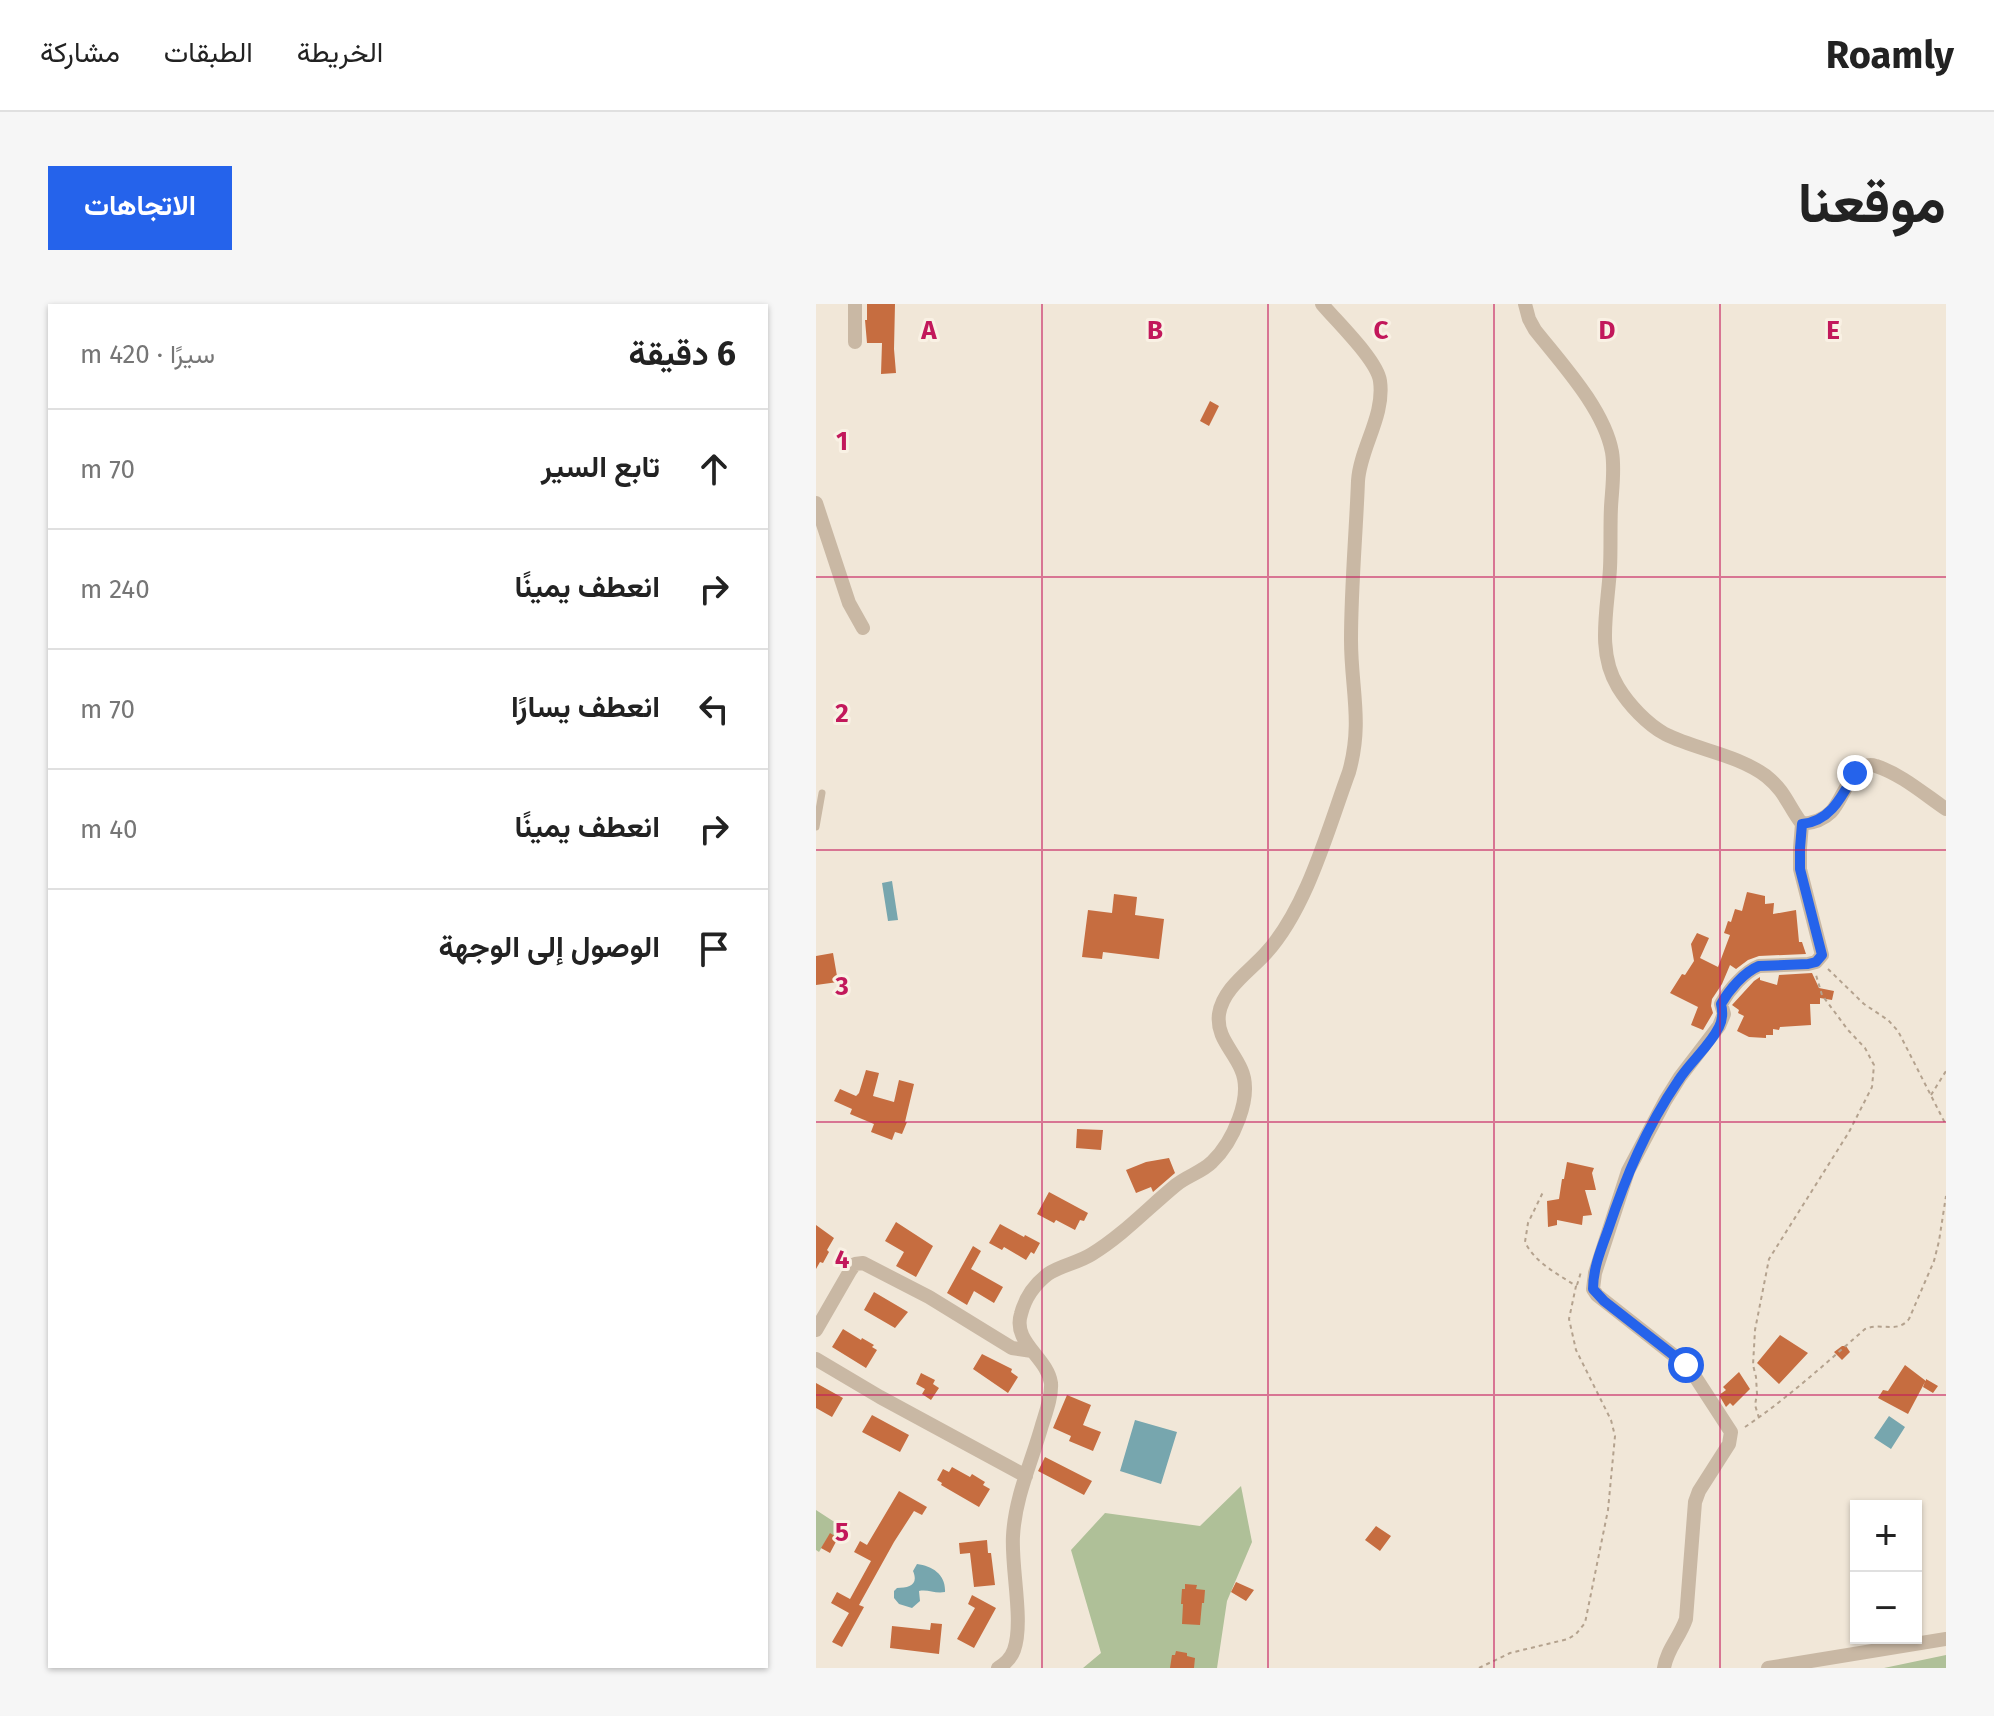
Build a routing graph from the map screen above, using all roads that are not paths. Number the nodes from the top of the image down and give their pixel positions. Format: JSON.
{"nodes":[{"id":1,"x":855,"y":304,"type":"edge"},
{"id":2,"x":1322,"y":304,"type":"edge"},
{"id":3,"x":1525,"y":304,"type":"edge"},
{"id":4,"x":855,"y":342,"type":"dead end"},
{"id":5,"x":816,"y":503,"type":"edge"},
{"id":6,"x":863,"y":628,"type":"dead end"},
{"id":7,"x":822,"y":793,"type":"dead end"},
{"id":8,"x":1946,"y":809,"type":"edge"},
{"id":9,"x":1802,"y":824,"type":"junction"},
{"id":10,"x":816,"y":827,"type":"edge"},
{"id":11,"x":816,"y":1330,"type":"edge"},
{"id":12,"x":1032,"y":1351,"type":"junction"},
{"id":13,"x":816,"y":1359,"type":"edge"},
{"id":14,"x":1026,"y":1476,"type":"junction"},
{"id":15,"x":1946,"y":1639,"type":"edge"},
{"id":16,"x":1801,"y":1665,"type":"edge"},
{"id":17,"x":998,"y":1668,"type":"edge"},
{"id":18,"x":1664,"y":1668,"type":"edge"},
{"id":19,"x":1768,"y":1668,"type":"edge"}],
"edges":[{"from":1,"to":4,"type":"street"},
{"from":2,"to":12,"type":"street"},
{"from":3,"to":9,"type":"street"},
{"from":5,"to":6,"type":"street"},
{"from":7,"to":10,"type":"lane"},
{"from":8,"to":9,"type":"street"},
{"from":9,"to":18,"type":"street"},
{"from":11,"to":12,"type":"street"},
{"from":12,"to":14,"type":"street"},
{"from":13,"to":14,"type":"street"},
{"from":14,"to":17,"type":"street"},
{"from":15,"to":16,"type":"street"},
{"from":16,"to":19,"type":"street"}]}
